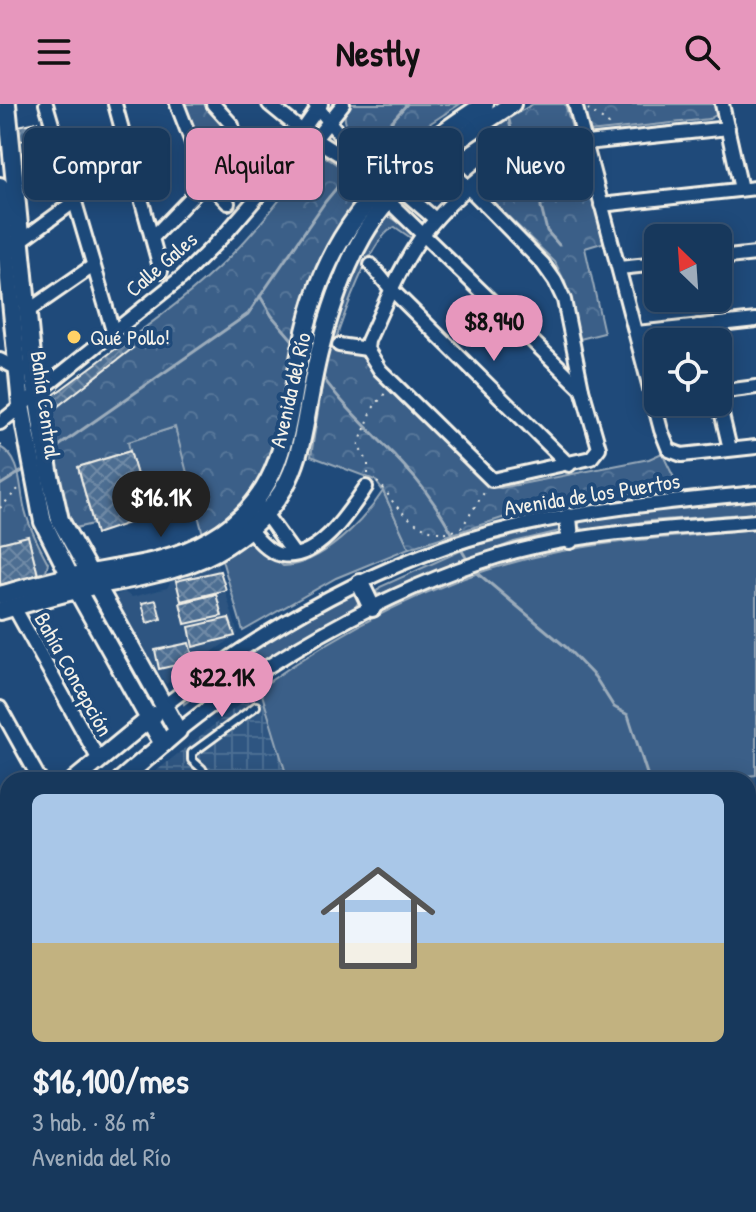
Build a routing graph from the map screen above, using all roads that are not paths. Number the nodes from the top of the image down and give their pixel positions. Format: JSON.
{"nodes":[{"id":1,"x":7,"y":104,"type":"edge"},
{"id":2,"x":46,"y":104,"type":"edge"},
{"id":3,"x":115,"y":104,"type":"edge"},
{"id":4,"x":177,"y":104,"type":"edge"},
{"id":5,"x":213,"y":104,"type":"edge"},
{"id":6,"x":269,"y":104,"type":"edge"},
{"id":7,"x":343,"y":104,"type":"edge"},
{"id":8,"x":512,"y":104,"type":"edge"},
{"id":9,"x":575,"y":104,"type":"edge"},
{"id":10,"x":722,"y":104,"type":"edge"},
{"id":11,"x":318,"y":105,"type":"edge"},
{"id":12,"x":490,"y":107,"type":"edge"},
{"id":13,"x":330,"y":122,"type":"junction"},
{"id":14,"x":186,"y":128,"type":"edge"},
{"id":15,"x":233,"y":128,"type":"edge"},
{"id":16,"x":298,"y":128,"type":"edge"},
{"id":17,"x":304,"y":128,"type":"edge"},
{"id":18,"x":582,"y":128,"type":"edge"},
{"id":19,"x":728,"y":128,"type":"junction"},
{"id":20,"x":323,"y":130,"type":"edge"},
{"id":21,"x":5,"y":132,"type":"edge"},
{"id":22,"x":462,"y":133,"type":"edge"},
{"id":23,"x":339,"y":134,"type":"edge"},
{"id":24,"x":593,"y":142,"type":"edge"},
{"id":25,"x":593,"y":172,"type":"edge"},
{"id":26,"x":478,"y":179,"type":"edge"},
{"id":27,"x":462,"y":182,"type":"edge"},
{"id":28,"x":0,"y":186,"type":"edge"},
{"id":29,"x":467,"y":188,"type":"junction"},
{"id":30,"x":756,"y":188,"type":"edge"},
{"id":31,"x":741,"y":189,"type":"junction"},
{"id":32,"x":189,"y":200,"type":"edge"},
{"id":33,"x":225,"y":200,"type":"edge"},
{"id":34,"x":255,"y":200,"type":"edge"},
{"id":35,"x":370,"y":200,"type":"edge"},
{"id":36,"x":377,"y":200,"type":"edge"},
{"id":37,"x":395,"y":200,"type":"edge"},
{"id":38,"x":406,"y":200,"type":"edge"},
{"id":39,"x":75,"y":201,"type":"junction"},
{"id":40,"x":228,"y":203,"type":"dead end"},
{"id":41,"x":601,"y":205,"type":"junction"},
{"id":42,"x":2,"y":213,"type":"edge"},
{"id":43,"x":435,"y":219,"type":"junction"},
{"id":44,"x":423,"y":234,"type":"junction"},
{"id":45,"x":153,"y":237,"type":"junction"},
{"id":46,"x":22,"y":240,"type":"junction"},
{"id":47,"x":756,"y":254,"type":"edge"},
{"id":48,"x":732,"y":257,"type":"edge"},
{"id":49,"x":371,"y":265,"type":"dead end"},
{"id":50,"x":644,"y":265,"type":"edge"},
{"id":51,"x":93,"y":266,"type":"junction"},
{"id":52,"x":619,"y":268,"type":"junction"},
{"id":53,"x":161,"y":271,"type":"dead end"},
{"id":54,"x":5,"y":289,"type":"edge"},
{"id":55,"x":391,"y":289,"type":"junction"},
{"id":56,"x":28,"y":311,"type":"junction"},
{"id":57,"x":756,"y":320,"type":"edge"},
{"id":58,"x":698,"y":326,"type":"joint"},
{"id":59,"x":113,"y":331,"type":"junction"},
{"id":60,"x":637,"y":333,"type":"junction"},
{"id":61,"x":339,"y":345,"type":"dead end"},
{"id":62,"x":368,"y":345,"type":"junction"},
{"id":63,"x":301,"y":348,"type":"junction"},
{"id":64,"x":319,"y":350,"type":"junction"},
{"id":65,"x":0,"y":360,"type":"edge"},
{"id":66,"x":17,"y":369,"type":"junction"},
{"id":67,"x":35,"y":385,"type":"junction"},
{"id":68,"x":756,"y":387,"type":"edge"},
{"id":69,"x":582,"y":389,"type":"junction"},
{"id":70,"x":732,"y":390,"type":"edge"},
{"id":71,"x":21,"y":405,"type":"junction"},
{"id":72,"x":722,"y":416,"type":"edge"},
{"id":73,"x":0,"y":423,"type":"edge"},
{"id":74,"x":756,"y":447,"type":"edge"},
{"id":75,"x":730,"y":449,"type":"junction"},
{"id":76,"x":569,"y":465,"type":"junction"},
{"id":77,"x":38,"y":478,"type":"junction"},
{"id":78,"x":366,"y":487,"type":"road end"},
{"id":79,"x":756,"y":493,"type":"edge"},
{"id":80,"x":260,"y":508,"type":"junction"},
{"id":81,"x":568,"y":517,"type":"junction"},
{"id":82,"x":756,"y":521,"type":"edge"},
{"id":83,"x":245,"y":523,"type":"junction"},
{"id":84,"x":570,"y":540,"type":"junction"},
{"id":85,"x":294,"y":554,"type":"junction"},
{"id":86,"x":92,"y":580,"type":"junction"},
{"id":87,"x":360,"y":583,"type":"junction"},
{"id":88,"x":73,"y":584,"type":"junction"},
{"id":89,"x":0,"y":595,"type":"edge"},
{"id":90,"x":372,"y":608,"type":"junction"},
{"id":91,"x":7,"y":609,"type":"edge"},
{"id":92,"x":164,"y":706,"type":"junction"},
{"id":93,"x":256,"y":706,"type":"dead end"},
{"id":94,"x":0,"y":708,"type":"edge"},
{"id":95,"x":148,"y":720,"type":"junction"},
{"id":96,"x":178,"y":731,"type":"junction"},
{"id":97,"x":163,"y":744,"type":"junction"},
{"id":98,"x":99,"y":760,"type":"junction"},
{"id":99,"x":36,"y":772,"type":"edge"},
{"id":100,"x":85,"y":772,"type":"edge"},
{"id":101,"x":130,"y":772,"type":"edge"},
{"id":102,"x":204,"y":772,"type":"edge"}],
"edges":[{"from":1,"to":21,"type":"street","name":"Bahía Central"},
{"from":2,"to":39,"type":"street"},
{"from":3,"to":45,"type":"street"},
{"from":4,"to":14,"type":"street"},
{"from":5,"to":15,"type":"street"},
{"from":6,"to":16,"type":"street"},
{"from":7,"to":13,"type":"street","name":"Calle Gales"},
{"from":8,"to":12,"type":"street","name":"Avenida del Río"},
{"from":9,"to":18,"type":"street"},
{"from":10,"to":19,"type":"street"},
{"from":11,"to":13,"type":"street"},
{"from":11,"to":17,"type":"street","name":"Calle Gales"},
{"from":12,"to":22,"type":"street","name":"Avenida del Río"},
{"from":13,"to":20,"type":"street","name":"Calle Gales"},
{"from":13,"to":23,"type":"street"},
{"from":19,"to":24,"type":"street"},
{"from":19,"to":31,"type":"street"},
{"from":21,"to":46,"type":"street","name":"Bahía Central"},
{"from":25,"to":41,"type":"street"},
{"from":26,"to":29,"type":"street"},
{"from":27,"to":29,"type":"street"},
{"from":28,"to":42,"type":"street","name":"Bahía Central"},
{"from":29,"to":43,"type":"street"},
{"from":29,"to":69,"type":"street"},
{"from":30,"to":31,"type":"street"},
{"from":31,"to":41,"type":"street"},
{"from":32,"to":45,"type":"street"},
{"from":33,"to":40,"type":"street"},
{"from":34,"to":59,"type":"street","name":"Calle Gales"},
{"from":35,"to":63,"type":"street","name":"Avenida del Río"},
{"from":36,"to":64,"type":"street","name":"Avenida del Río"},
{"from":37,"to":44,"type":"street"},
{"from":38,"to":43,"type":"street"},
{"from":39,"to":46,"type":"street"},
{"from":39,"to":51,"type":"street"},
{"from":41,"to":52,"type":"street"},
{"from":42,"to":54,"type":"street","name":"Bahía Central"},
{"from":43,"to":44,"type":"street"},
{"from":44,"to":55,"type":"street"},
{"from":44,"to":69,"type":"street"},
{"from":45,"to":53,"type":"street"},
{"from":46,"to":56,"type":"street","name":"Bahía Central"},
{"from":47,"to":48,"type":"street"},
{"from":49,"to":55,"type":"street"},
{"from":50,"to":52,"type":"street"},
{"from":51,"to":56,"type":"street"},
{"from":51,"to":59,"type":"street"},
{"from":52,"to":60,"type":"street"},
{"from":54,"to":66,"type":"street","name":"Bahía Central"},
{"from":55,"to":62,"type":"street"},
{"from":55,"to":76,"type":"street"},
{"from":56,"to":67,"type":"street","name":"Bahía Central"},
{"from":57,"to":58,"type":"street"},
{"from":58,"to":60,"type":"street"},
{"from":59,"to":67,"type":"street","name":"Calle Gales"},
{"from":60,"to":75,"type":"street"},
{"from":61,"to":62,"type":"street"},
{"from":62,"to":76,"type":"street"},
{"from":63,"to":64,"type":"street"},
{"from":63,"to":80,"type":"street","name":"Avenida del Río"},
{"from":64,"to":80,"type":"street","name":"Avenida del Río"},
{"from":65,"to":66,"type":"street"},
{"from":66,"to":67,"type":"street"},
{"from":66,"to":71,"type":"street","name":"Bahía Central"},
{"from":67,"to":71,"type":"street","name":"Calle Gales"},
{"from":67,"to":77,"type":"street","name":"Bahía Central"},
{"from":68,"to":70,"type":"street"},
{"from":69,"to":76,"type":"street"},
{"from":71,"to":73,"type":"street","name":"Calle Gales"},
{"from":71,"to":77,"type":"street","name":"Bahía Central"},
{"from":72,"to":75,"type":"street"},
{"from":74,"to":75,"type":"street"},
{"from":77,"to":86,"type":"street","name":"Bahía Central"},
{"from":77,"to":88,"type":"street","name":"Bahía Central"},
{"from":78,"to":85,"type":"street"},
{"from":79,"to":81,"type":"street","name":"Avenida de los Puertos"},
{"from":80,"to":83,"type":"street","name":"Avenida del Río"},
{"from":80,"to":85,"type":"street"},
{"from":81,"to":84,"type":"street"},
{"from":81,"to":87,"type":"street","name":"Avenida de los Puertos"},
{"from":82,"to":84,"type":"street","name":"Avenida de los Puertos"},
{"from":83,"to":85,"type":"street"},
{"from":83,"to":86,"type":"street","name":"Avenida del Río"},
{"from":84,"to":90,"type":"street","name":"Avenida de los Puertos"},
{"from":86,"to":88,"type":"street","name":"Avenida del Río"},
{"from":86,"to":92,"type":"street","name":"Bahía Central"},
{"from":87,"to":90,"type":"street"},
{"from":87,"to":92,"type":"street","name":"Avenida de los Puertos"},
{"from":88,"to":89,"type":"street","name":"Avenida del Río"},
{"from":88,"to":91,"type":"street","name":"Avenida del Río"},
{"from":88,"to":95,"type":"street","name":"Bahía Central"},
{"from":90,"to":96,"type":"street","name":"Avenida de los Puertos"},
{"from":91,"to":98,"type":"street","name":"Bahía Concepción"},
{"from":92,"to":95,"type":"street","name":"Avenida de los Puertos"},
{"from":92,"to":96,"type":"street","name":"Bahía Central"},
{"from":93,"to":102,"type":"lane"},
{"from":94,"to":99,"type":"street"},
{"from":95,"to":97,"type":"street","name":"Bahía Central"},
{"from":95,"to":98,"type":"street","name":"Avenida de los Puertos"},
{"from":96,"to":97,"type":"street","name":"Avenida de los Puertos"},
{"from":97,"to":101,"type":"street","name":"Avenida de los Puertos"},
{"from":98,"to":100,"type":"street","name":"Avenida de los Puertos"}]}
